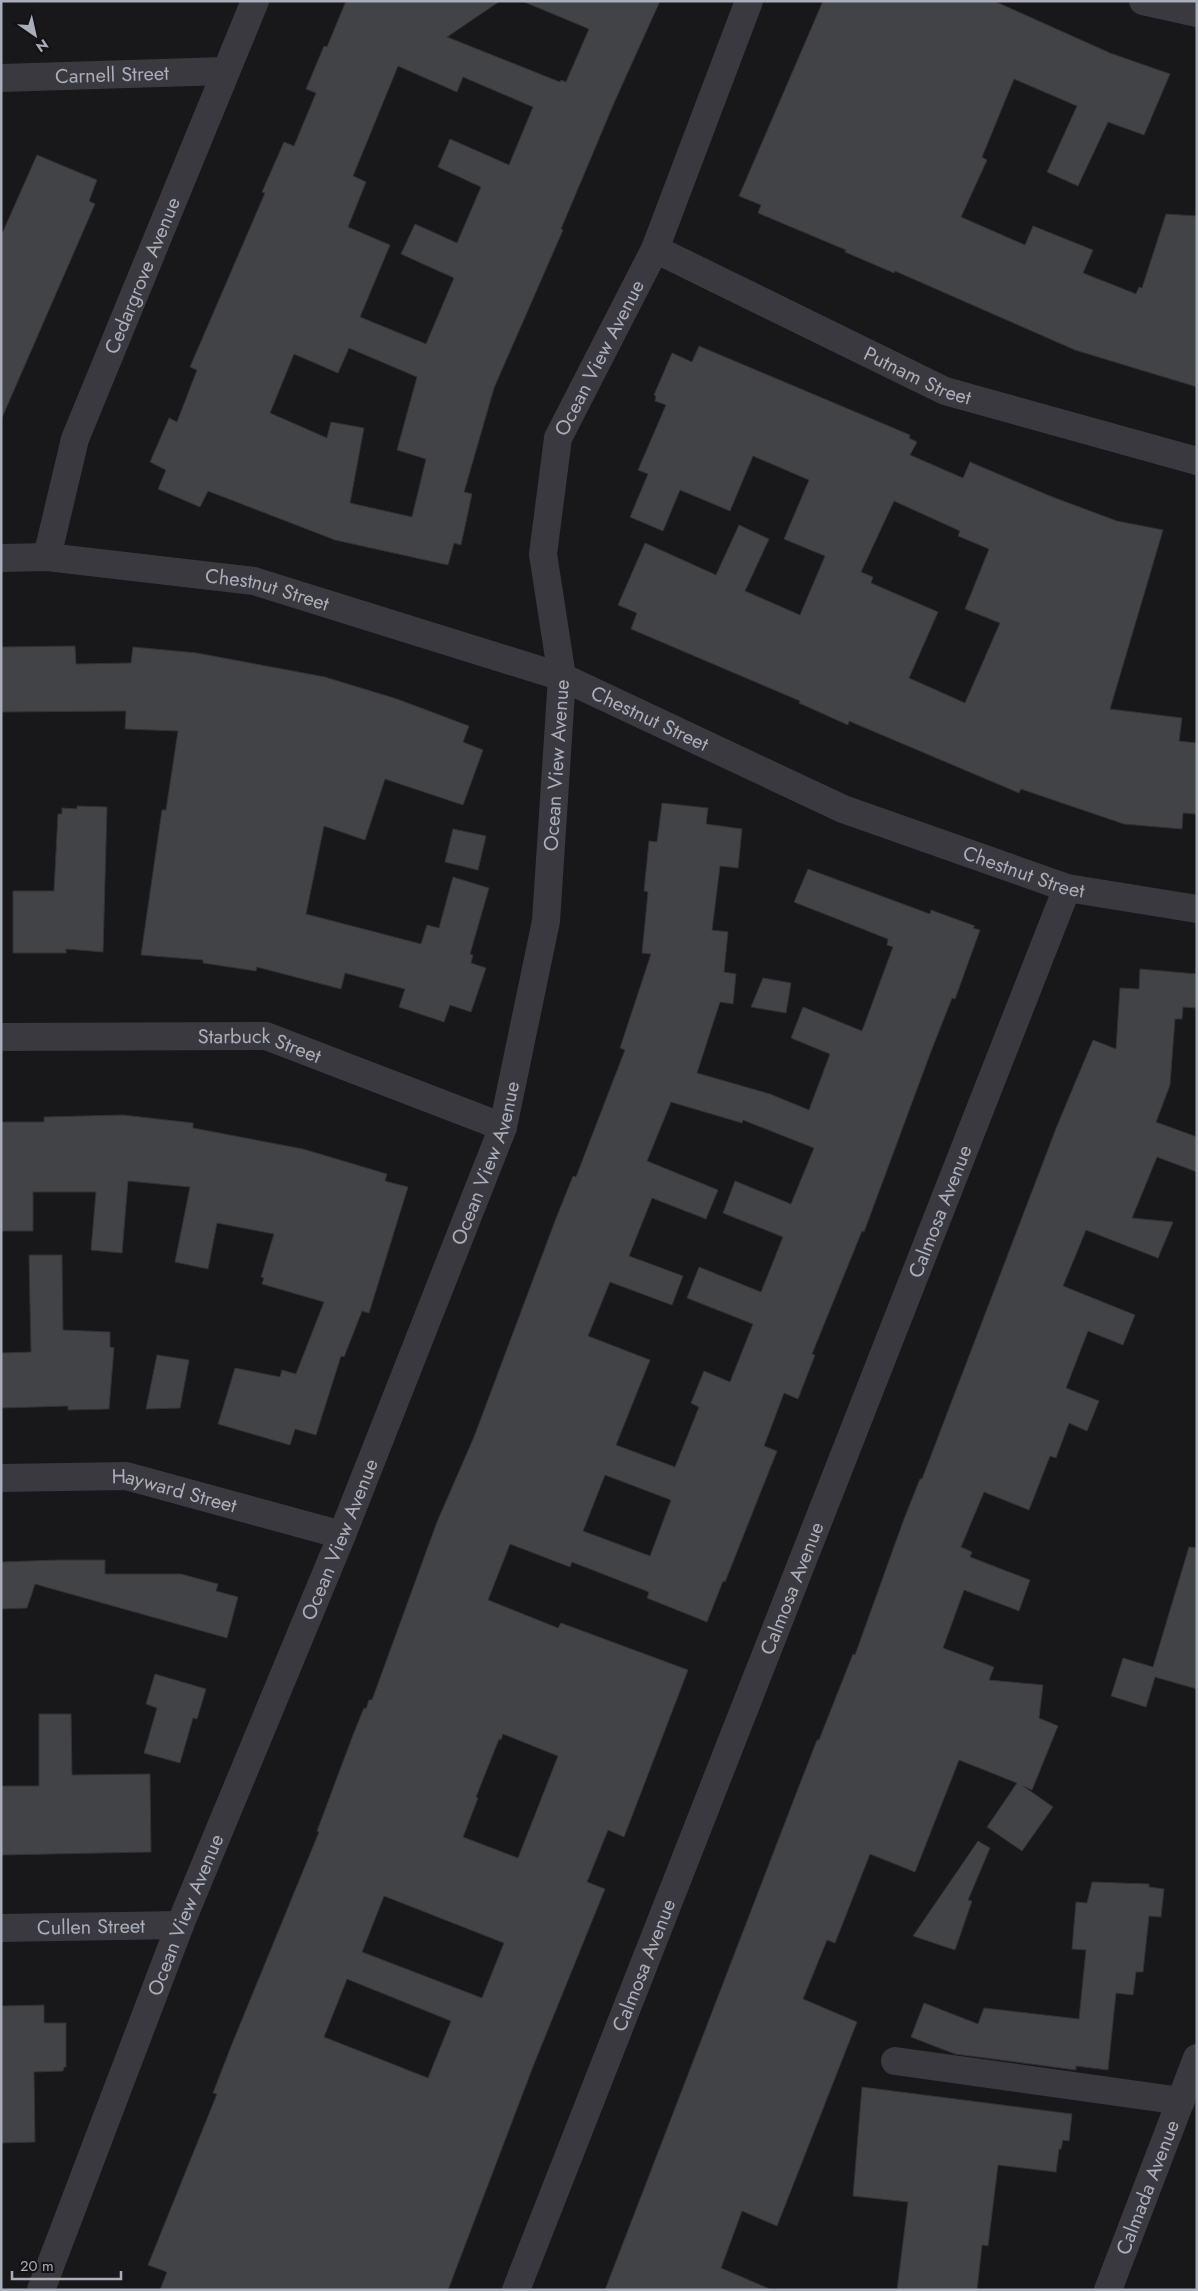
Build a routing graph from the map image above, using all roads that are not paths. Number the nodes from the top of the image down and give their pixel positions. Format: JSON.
{"nodes":[{"id":1,"x":255,"y":1,"type":"edge"},
{"id":2,"x":749,"y":1,"type":"edge"},
{"id":3,"x":1143,"y":1,"type":"edge"},
{"id":4,"x":1197,"y":13,"type":"edge"},
{"id":5,"x":224,"y":71,"type":"junction"},
{"id":6,"x":1,"y":78,"type":"edge"},
{"id":7,"x":655,"y":249,"type":"junction"},
{"id":8,"x":1197,"y":461,"type":"edge"},
{"id":9,"x":47,"y":557,"type":"junction"},
{"id":10,"x":1,"y":558,"type":"edge"},
{"id":11,"x":562,"y":677,"type":"junction"},
{"id":12,"x":1067,"y":888,"type":"junction"},
{"id":13,"x":1197,"y":909,"type":"edge"},
{"id":14,"x":1,"y":1037,"type":"edge"},
{"id":15,"x":503,"y":1127,"type":"junction"},
{"id":16,"x":1,"y":1478,"type":"edge"},
{"id":17,"x":342,"y":1536,"type":"junction"},
{"id":18,"x":180,"y":1925,"type":"junction"},
{"id":19,"x":1,"y":1928,"type":"edge"},
{"id":20,"x":895,"y":2061,"type":"dead end"},
{"id":21,"x":1191,"y":2079,"type":"edge"},
{"id":22,"x":41,"y":2290,"type":"edge"},
{"id":23,"x":516,"y":2290,"type":"edge"},
{"id":24,"x":1108,"y":2290,"type":"edge"}],
"edges":[{"from":1,"to":5,"type":"street","name":"Cedargrove Avenue"},
{"from":2,"to":7,"type":"street","name":"Ocean View Avenue"},
{"from":3,"to":4,"type":"street"},
{"from":5,"to":6,"type":"street","name":"Carnell Street"},
{"from":5,"to":9,"type":"street","name":"Cedargrove Avenue"},
{"from":7,"to":8,"type":"street","name":"Putnam Street"},
{"from":7,"to":11,"type":"street","name":"Ocean View Avenue"},
{"from":9,"to":10,"type":"street","name":"Chestnut Street"},
{"from":9,"to":11,"type":"street","name":"Chestnut Street"},
{"from":11,"to":12,"type":"street","name":"Chestnut Street"},
{"from":11,"to":15,"type":"street","name":"Ocean View Avenue"},
{"from":12,"to":13,"type":"street","name":"Chestnut Street"},
{"from":12,"to":23,"type":"street","name":"Calmosa Avenue"},
{"from":14,"to":15,"type":"street","name":"Starbuck Street"},
{"from":15,"to":17,"type":"street","name":"Ocean View Avenue"},
{"from":16,"to":17,"type":"street","name":"Hayward Street"},
{"from":17,"to":18,"type":"street","name":"Ocean View Avenue"},
{"from":18,"to":19,"type":"street","name":"Cullen Street"},
{"from":18,"to":22,"type":"street","name":"Ocean View Avenue"},
{"from":20,"to":21,"type":"street"},
{"from":21,"to":24,"type":"street","name":"Calmada Avenue"}]}
